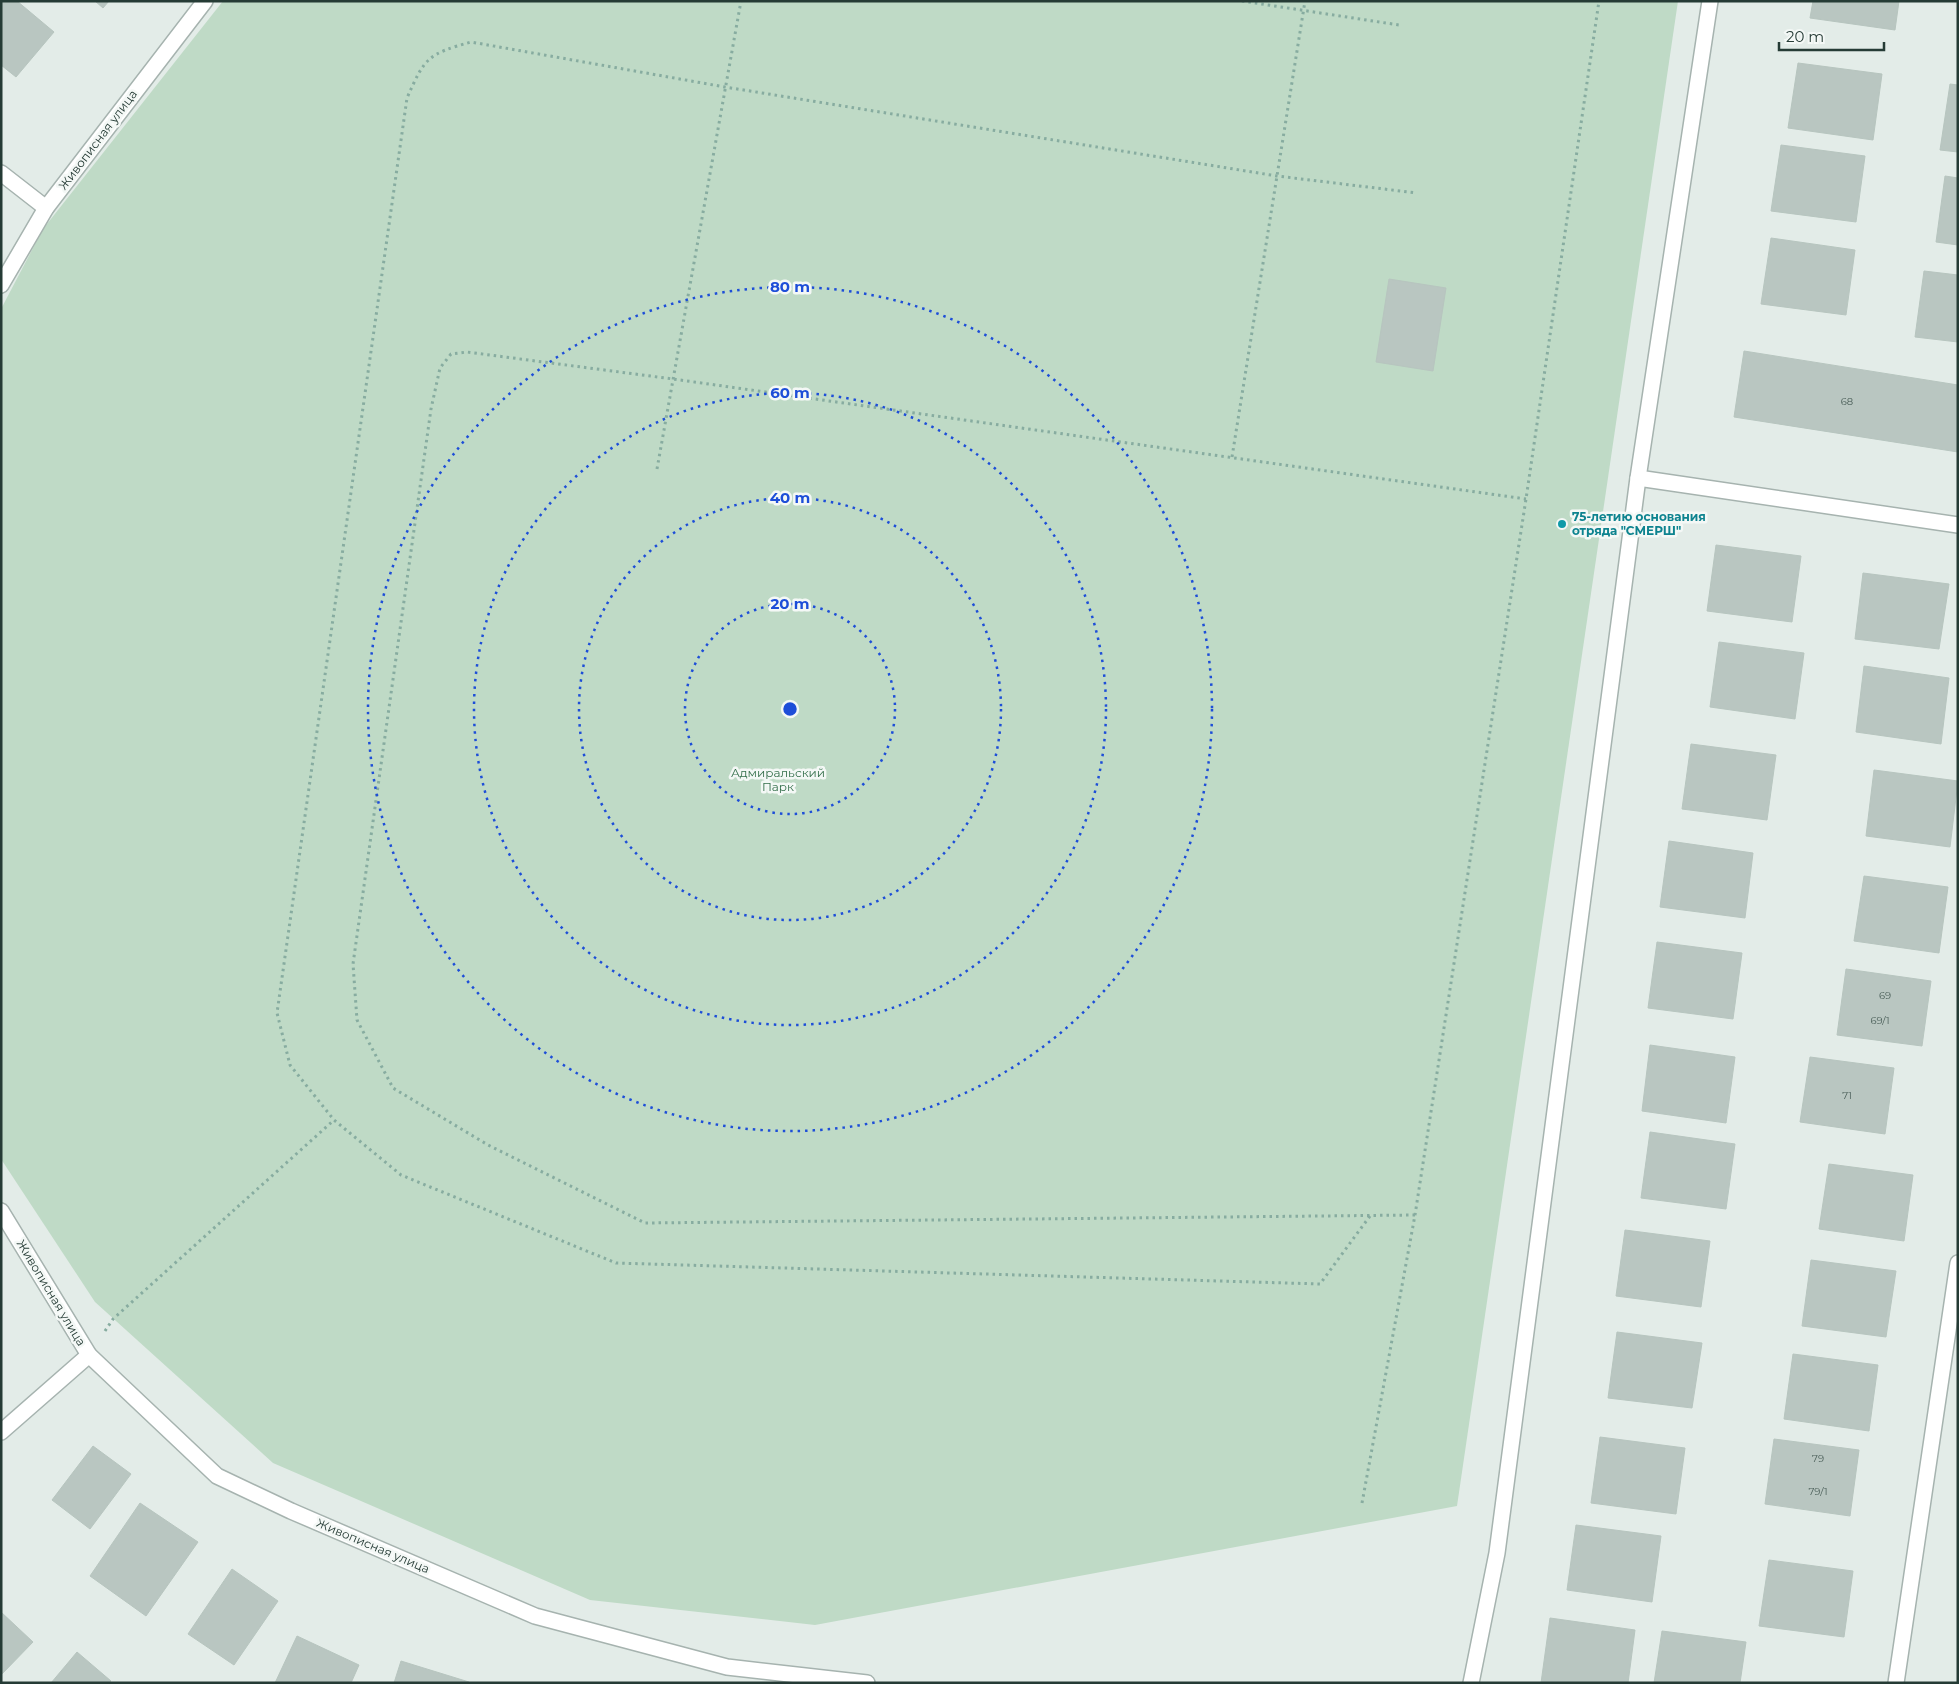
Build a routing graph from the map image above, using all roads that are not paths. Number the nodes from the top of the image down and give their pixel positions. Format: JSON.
{"nodes":[{"id":1,"x":205,"y":1,"type":"edge"},
{"id":2,"x":1710,"y":1,"type":"edge"},
{"id":3,"x":1,"y":173,"type":"edge"},
{"id":4,"x":46,"y":208,"type":"junction"},
{"id":5,"x":1,"y":286,"type":"edge"},
{"id":6,"x":1638,"y":478,"type":"junction"},
{"id":7,"x":1958,"y":526,"type":"edge"},
{"id":8,"x":1,"y":1211,"type":"edge"},
{"id":9,"x":1958,"y":1263,"type":"edge"},
{"id":10,"x":89,"y":1355,"type":"junction"},
{"id":11,"x":1,"y":1432,"type":"edge"},
{"id":12,"x":867,"y":1683,"type":"edge"},
{"id":13,"x":1471,"y":1683,"type":"edge"},
{"id":14,"x":1896,"y":1683,"type":"edge"}],
"edges":[{"from":1,"to":4,"type":"street","name":"Живописная улица"},
{"from":2,"to":6,"type":"street"},
{"from":3,"to":4,"type":"street"},
{"from":4,"to":5,"type":"street","name":"Живописная улица"},
{"from":6,"to":7,"type":"street"},
{"from":6,"to":13,"type":"street"},
{"from":8,"to":10,"type":"street","name":"Живописная улица"},
{"from":9,"to":14,"type":"street"},
{"from":10,"to":11,"type":"street"},
{"from":10,"to":12,"type":"street","name":"Живописная улица"}]}
